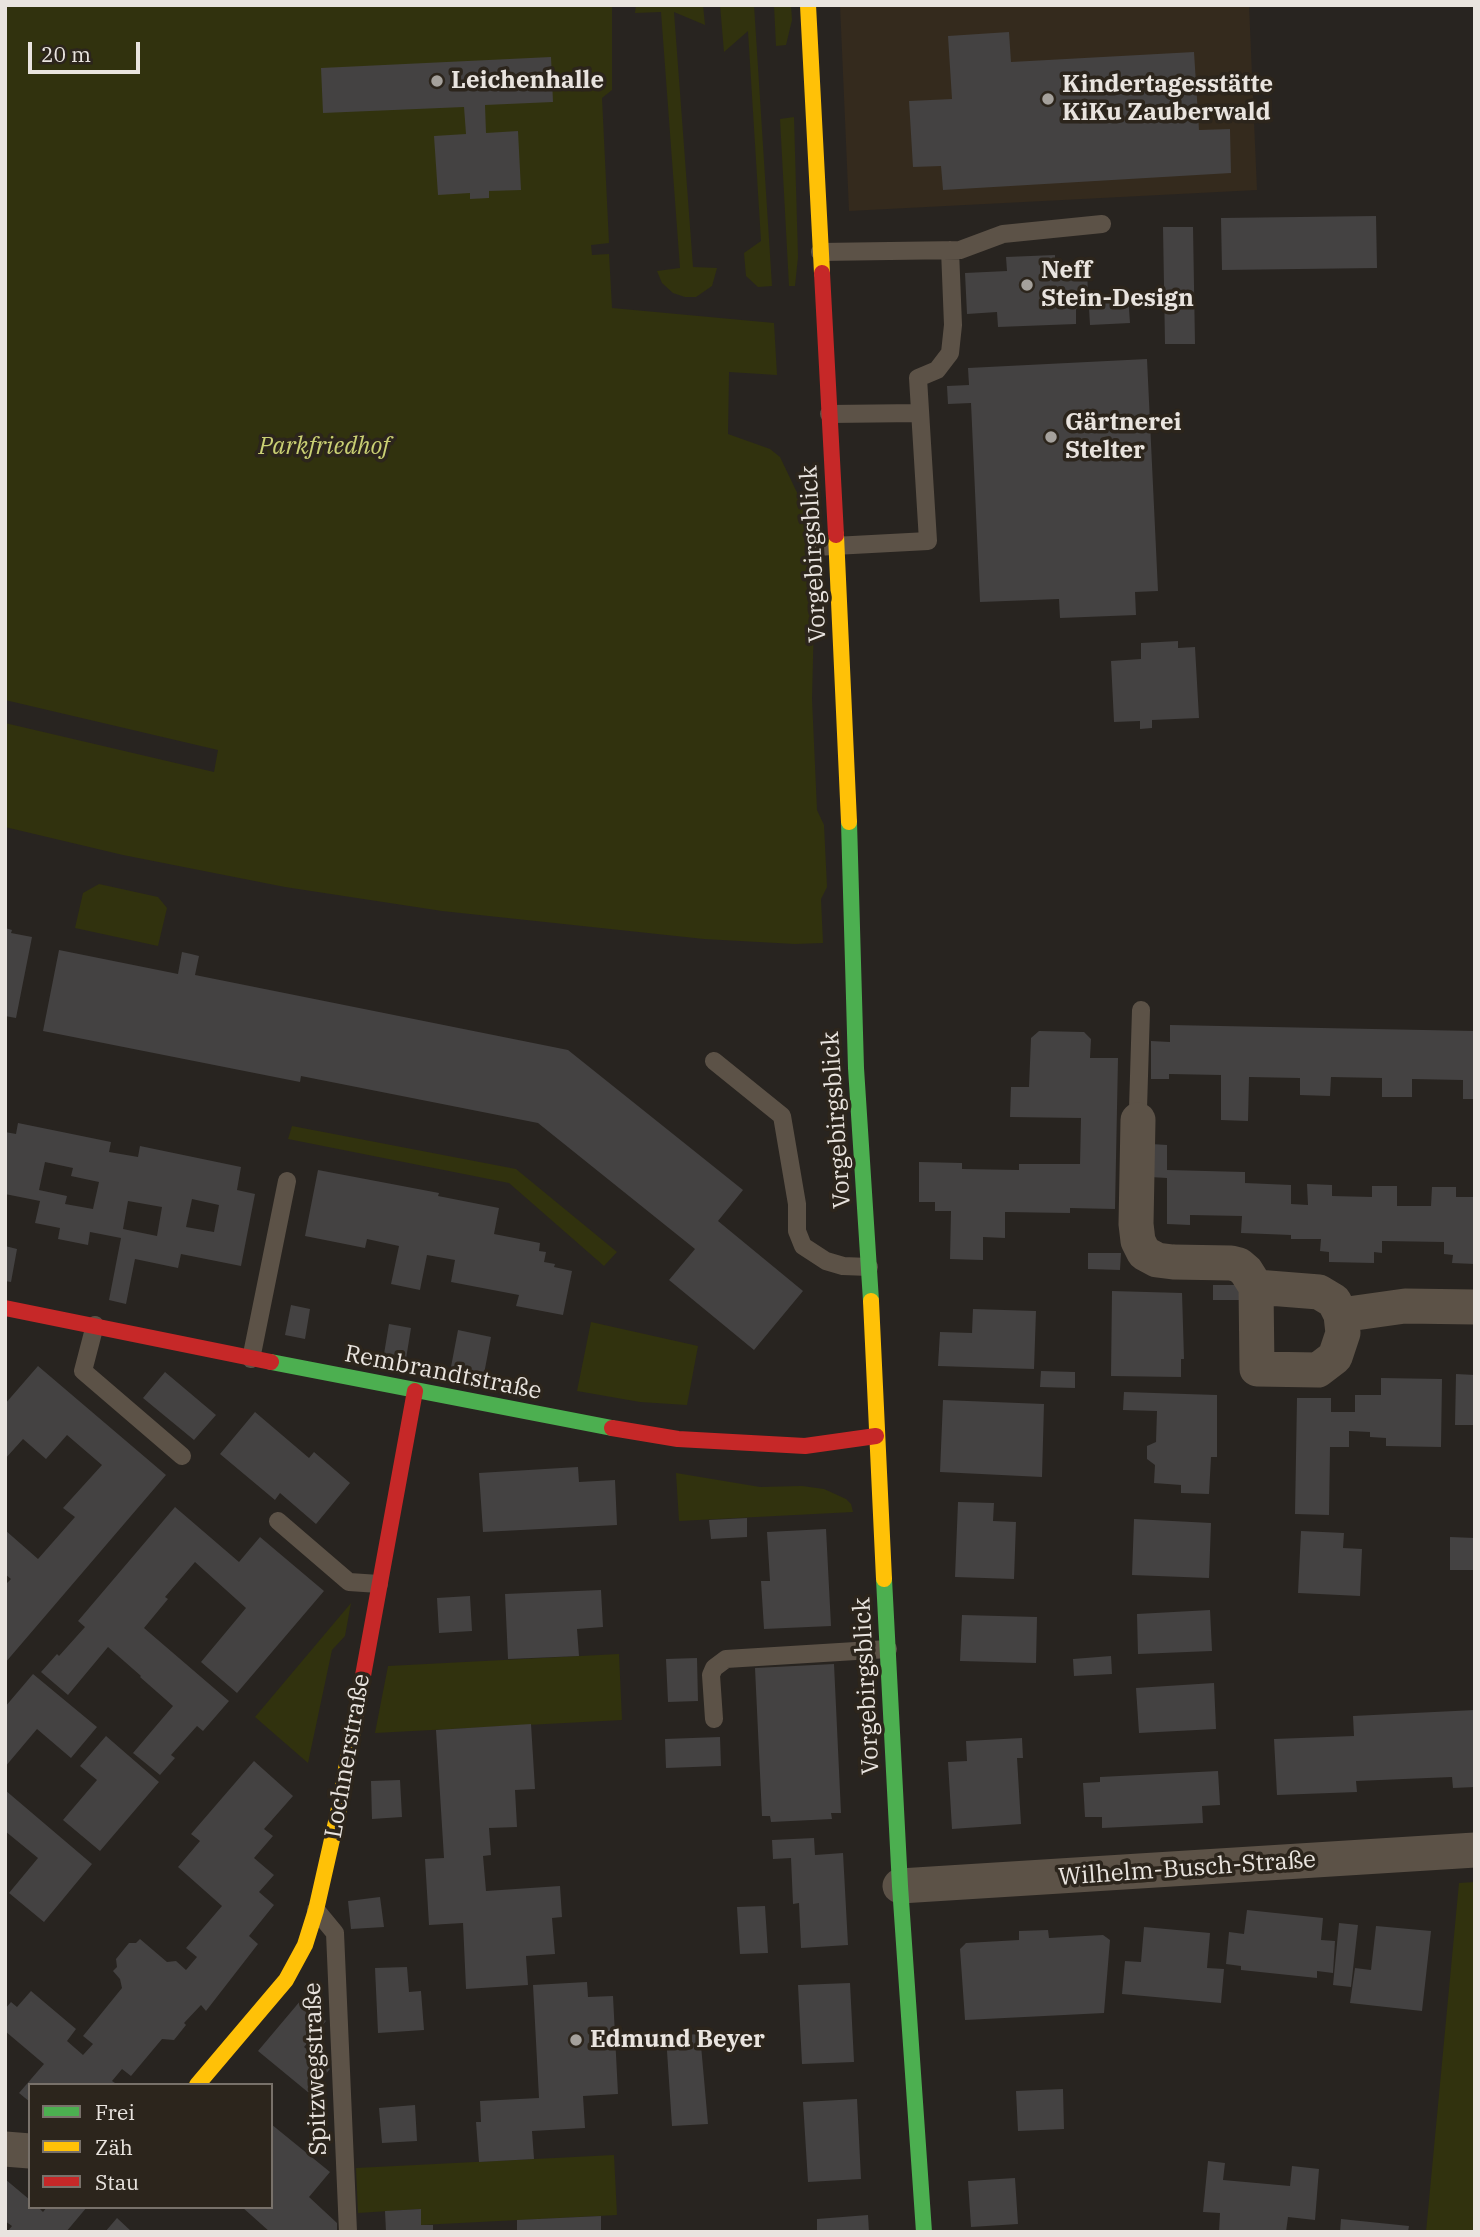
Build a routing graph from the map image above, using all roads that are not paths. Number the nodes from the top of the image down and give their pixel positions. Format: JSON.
{"nodes":[{"id":1,"x":808,"y":5,"type":"edge"},
{"id":2,"x":1102,"y":224,"type":"dead end"},
{"id":3,"x":950,"y":250,"type":"junction"},
{"id":4,"x":820,"y":252,"type":"junction"},
{"id":5,"x":920,"y":413,"type":"junction"},
{"id":6,"x":829,"y":414,"type":"junction"},
{"id":7,"x":836,"y":546,"type":"junction"},
{"id":8,"x":815,"y":547,"type":"dead end"},
{"id":9,"x":1141,"y":1010,"type":"dead end"},
{"id":10,"x":714,"y":1061,"type":"dead end"},
{"id":11,"x":1138,"y":1114,"type":"joint"},
{"id":12,"x":287,"y":1181,"type":"dead end"},
{"id":13,"x":869,"y":1267,"type":"junction"},
{"id":14,"x":1256,"y":1287,"type":"junction"},
{"id":15,"x":1475,"y":1307,"type":"edge"},
{"id":16,"x":5,"y":1308,"type":"edge"},
{"id":17,"x":1341,"y":1315,"type":"junction"},
{"id":18,"x":94,"y":1325,"type":"junction"},
{"id":19,"x":251,"y":1359,"type":"junction"},
{"id":20,"x":415,"y":1391,"type":"junction"},
{"id":21,"x":876,"y":1436,"type":"junction"},
{"id":22,"x":181,"y":1455,"type":"dead end"},
{"id":23,"x":278,"y":1521,"type":"dead end"},
{"id":24,"x":379,"y":1584,"type":"junction"},
{"id":25,"x":888,"y":1649,"type":"junction"},
{"id":26,"x":714,"y":1719,"type":"dead end"},
{"id":27,"x":1475,"y":1850,"type":"edge"},
{"id":28,"x":900,"y":1886,"type":"junction"},
{"id":29,"x":316,"y":1910,"type":"junction"},
{"id":30,"x":199,"y":2083,"type":"edge"},
{"id":31,"x":5,"y":2149,"type":"edge"},
{"id":32,"x":28,"y":2151,"type":"edge"},
{"id":33,"x":348,"y":2232,"type":"edge"},
{"id":34,"x":924,"y":2232,"type":"edge"}],
"edges":[{"from":1,"to":4,"type":"street","name":"Vorgebirgsblick"},
{"from":2,"to":3,"type":"lane"},
{"from":3,"to":4,"type":"lane"},
{"from":3,"to":5,"type":"lane"},
{"from":4,"to":6,"type":"street","name":"Vorgebirgsblick"},
{"from":5,"to":6,"type":"lane"},
{"from":5,"to":7,"type":"lane"},
{"from":6,"to":7,"type":"street","name":"Vorgebirgsblick"},
{"from":7,"to":8,"type":"lane"},
{"from":7,"to":13,"type":"street","name":"Vorgebirgsblick"},
{"from":9,"to":11,"type":"lane"},
{"from":10,"to":13,"type":"lane"},
{"from":11,"to":14,"type":"street"},
{"from":12,"to":19,"type":"lane"},
{"from":13,"to":21,"type":"street","name":"Vorgebirgsblick"},
{"from":14,"to":17,"type":"street"},
{"from":14,"to":17,"type":"street"},
{"from":15,"to":17,"type":"street"},
{"from":16,"to":18,"type":"street","name":"Rembrandtstraße"},
{"from":18,"to":19,"type":"street","name":"Rembrandtstraße"},
{"from":18,"to":22,"type":"lane"},
{"from":19,"to":20,"type":"street","name":"Rembrandtstraße"},
{"from":20,"to":21,"type":"street","name":"Rembrandtstraße"},
{"from":20,"to":24,"type":"street","name":"Lochnerstraße"},
{"from":21,"to":25,"type":"street","name":"Vorgebirgsblick"},
{"from":23,"to":24,"type":"lane"},
{"from":24,"to":29,"type":"street","name":"Lochnerstraße"},
{"from":25,"to":26,"type":"lane"},
{"from":25,"to":28,"type":"street","name":"Vorgebirgsblick"},
{"from":27,"to":28,"type":"street","name":"Wilhelm-Busch-Straße"},
{"from":28,"to":34,"type":"street","name":"Vorgebirgsblick"},
{"from":29,"to":30,"type":"street","name":"Lochnerstraße"},
{"from":29,"to":33,"type":"lane","name":"Spitzwegstraße"},
{"from":31,"to":32,"type":"street"}]}
